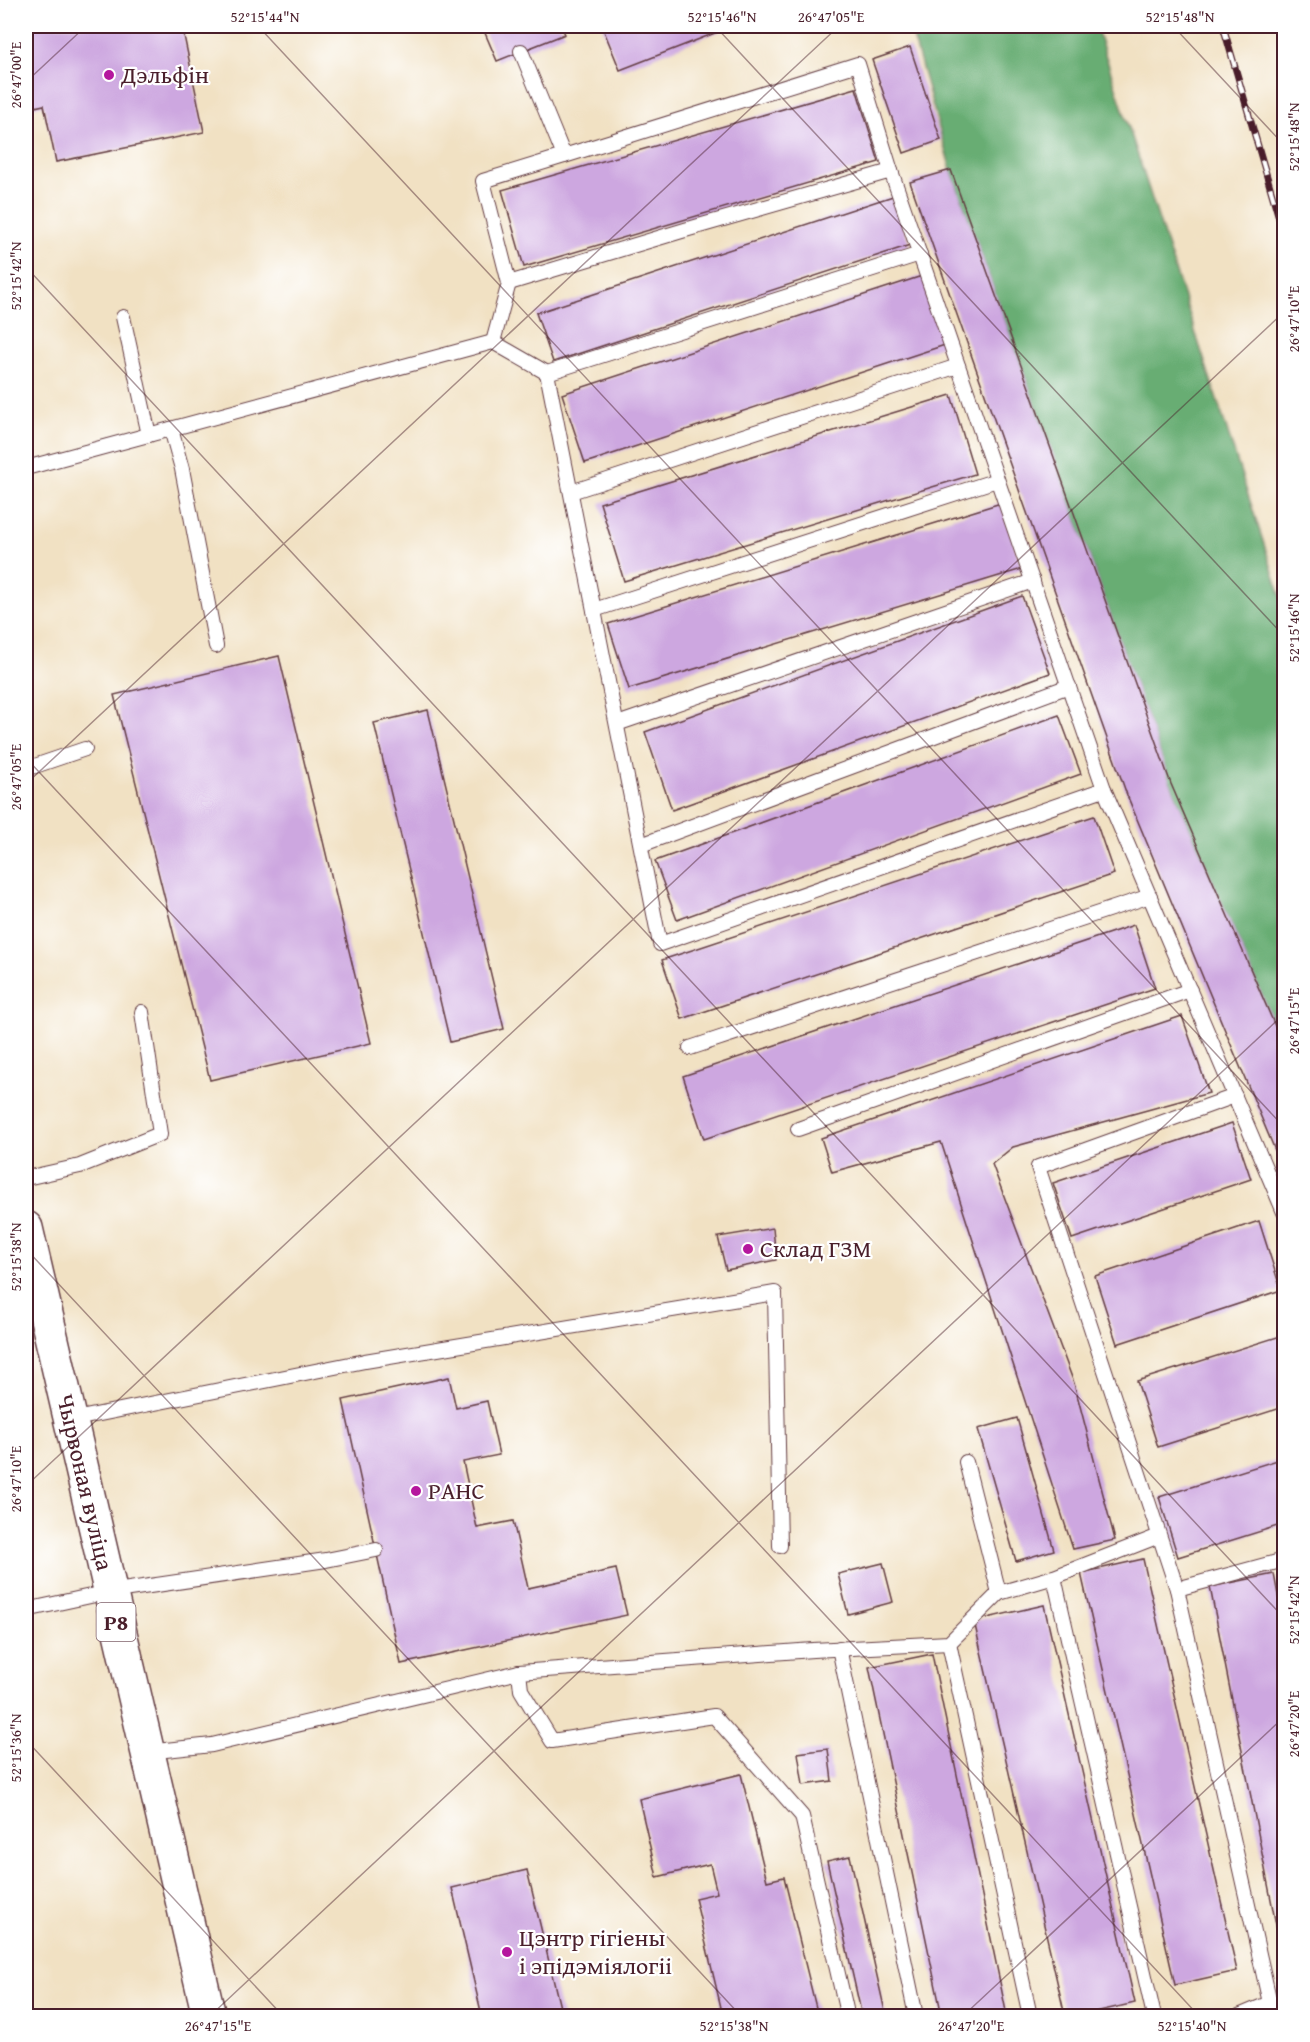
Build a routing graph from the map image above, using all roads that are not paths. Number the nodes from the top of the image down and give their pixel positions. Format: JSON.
{"nodes":[{"id":1,"x":521,"y":51,"type":"dead end"},
{"id":2,"x":564,"y":156,"type":"junction"},
{"id":3,"x":891,"y":171,"type":"junction"},
{"id":4,"x":920,"y":254,"type":"junction"},
{"id":5,"x":509,"y":283,"type":"junction"},
{"id":6,"x":123,"y":317,"type":"dead end"},
{"id":7,"x":493,"y":342,"type":"junction"},
{"id":8,"x":958,"y":366,"type":"junction"},
{"id":9,"x":547,"y":374,"type":"junction"},
{"id":10,"x":171,"y":429,"type":"junction"},
{"id":11,"x":149,"y":435,"type":"junction"},
{"id":12,"x":26,"y":468,"type":"edge"},
{"id":13,"x":998,"y":480,"type":"junction"},
{"id":14,"x":571,"y":492,"type":"junction"},
{"id":15,"x":1033,"y":581,"type":"junction"},
{"id":16,"x":594,"y":610,"type":"junction"},
{"id":17,"x":216,"y":646,"type":"dead end"},
{"id":18,"x":1069,"y":686,"type":"junction"},
{"id":19,"x":617,"y":724,"type":"junction"},
{"id":20,"x":85,"y":749,"type":"dead end"},
{"id":21,"x":26,"y":769,"type":"edge"},
{"id":22,"x":1104,"y":789,"type":"junction"},
{"id":23,"x":640,"y":844,"type":"junction"},
{"id":24,"x":1150,"y":896,"type":"junction"},
{"id":25,"x":1190,"y":990,"type":"junction"},
{"id":26,"x":142,"y":1012,"type":"dead end"},
{"id":27,"x":690,"y":1048,"type":"dead end"},
{"id":28,"x":1235,"y":1096,"type":"junction"},
{"id":29,"x":798,"y":1129,"type":"dead end"},
{"id":30,"x":26,"y":1178,"type":"edge"},
{"id":31,"x":1284,"y":1212,"type":"edge"},
{"id":32,"x":26,"y":1228,"type":"edge"},
{"id":33,"x":69,"y":1420,"type":"junction"},
{"id":34,"x":966,"y":1462,"type":"dead end"},
{"id":35,"x":1159,"y":1536,"type":"junction"},
{"id":36,"x":780,"y":1546,"type":"dead end"},
{"id":37,"x":376,"y":1550,"type":"dead end"},
{"id":38,"x":1284,"y":1560,"type":"edge"},
{"id":39,"x":1054,"y":1577,"type":"junction"},
{"id":40,"x":1177,"y":1589,"type":"junction"},
{"id":41,"x":109,"y":1592,"type":"junction"},
{"id":42,"x":999,"y":1593,"type":"junction"},
{"id":43,"x":26,"y":1610,"type":"edge"},
{"id":44,"x":949,"y":1643,"type":"junction"},
{"id":45,"x":839,"y":1648,"type":"junction"},
{"id":46,"x":519,"y":1672,"type":"junction"},
{"id":47,"x":147,"y":1752,"type":"junction"},
{"id":48,"x":1284,"y":2001,"type":"edge"},
{"id":49,"x":846,"y":2009,"type":"dead end"},
{"id":50,"x":1272,"y":2010,"type":"edge"},
{"id":51,"x":209,"y":2016,"type":"edge"},
{"id":52,"x":916,"y":2016,"type":"edge"},
{"id":53,"x":1030,"y":2016,"type":"edge"},
{"id":54,"x":1154,"y":2016,"type":"edge"},
{"id":55,"x":1239,"y":2016,"type":"edge"}],
"edges":[{"from":1,"to":2,"type":"lane"},
{"from":2,"to":3,"type":"lane"},
{"from":2,"to":5,"type":"lane"},
{"from":3,"to":4,"type":"lane"},
{"from":3,"to":5,"type":"lane"},
{"from":4,"to":8,"type":"lane"},
{"from":4,"to":9,"type":"lane"},
{"from":5,"to":7,"type":"lane"},
{"from":6,"to":11,"type":"lane"},
{"from":7,"to":9,"type":"lane"},
{"from":7,"to":10,"type":"lane"},
{"from":8,"to":13,"type":"lane"},
{"from":8,"to":14,"type":"lane"},
{"from":9,"to":14,"type":"lane"},
{"from":10,"to":11,"type":"lane"},
{"from":10,"to":17,"type":"lane"},
{"from":11,"to":12,"type":"lane"},
{"from":13,"to":15,"type":"lane"},
{"from":13,"to":16,"type":"lane"},
{"from":14,"to":16,"type":"lane"},
{"from":15,"to":18,"type":"lane"},
{"from":15,"to":19,"type":"lane"},
{"from":16,"to":19,"type":"lane"},
{"from":18,"to":22,"type":"lane"},
{"from":18,"to":23,"type":"lane"},
{"from":19,"to":23,"type":"lane"},
{"from":20,"to":21,"type":"lane"},
{"from":22,"to":23,"type":"lane"},
{"from":22,"to":24,"type":"lane"},
{"from":24,"to":25,"type":"lane"},
{"from":24,"to":27,"type":"lane"},
{"from":25,"to":28,"type":"lane"},
{"from":25,"to":29,"type":"lane"},
{"from":26,"to":30,"type":"lane"},
{"from":28,"to":31,"type":"lane"},
{"from":28,"to":35,"type":"lane"},
{"from":32,"to":33,"type":"main road","name":"Чырвоная вуліца","number":"Р8"},
{"from":33,"to":36,"type":"lane"},
{"from":33,"to":41,"type":"main road","name":"Чырвоная вуліца","number":"Р8"},
{"from":34,"to":42,"type":"lane"},
{"from":35,"to":39,"type":"lane"},
{"from":35,"to":40,"type":"lane"},
{"from":37,"to":41,"type":"lane"},
{"from":38,"to":40,"type":"lane"},
{"from":39,"to":42,"type":"lane"},
{"from":39,"to":54,"type":"lane"},
{"from":40,"to":50,"type":"lane"},
{"from":41,"to":43,"type":"lane"},
{"from":41,"to":47,"type":"main road","name":"Чырвоная вуліца","number":"Р8"},
{"from":42,"to":44,"type":"lane"},
{"from":44,"to":45,"type":"lane"},
{"from":44,"to":53,"type":"lane"},
{"from":45,"to":46,"type":"lane"},
{"from":45,"to":52,"type":"lane"},
{"from":46,"to":47,"type":"lane"},
{"from":46,"to":49,"type":"lane"},
{"from":47,"to":51,"type":"main road","name":"Чырвоная вуліца","number":"Р8"},
{"from":48,"to":50,"type":"lane"},
{"from":50,"to":55,"type":"lane"}]}
